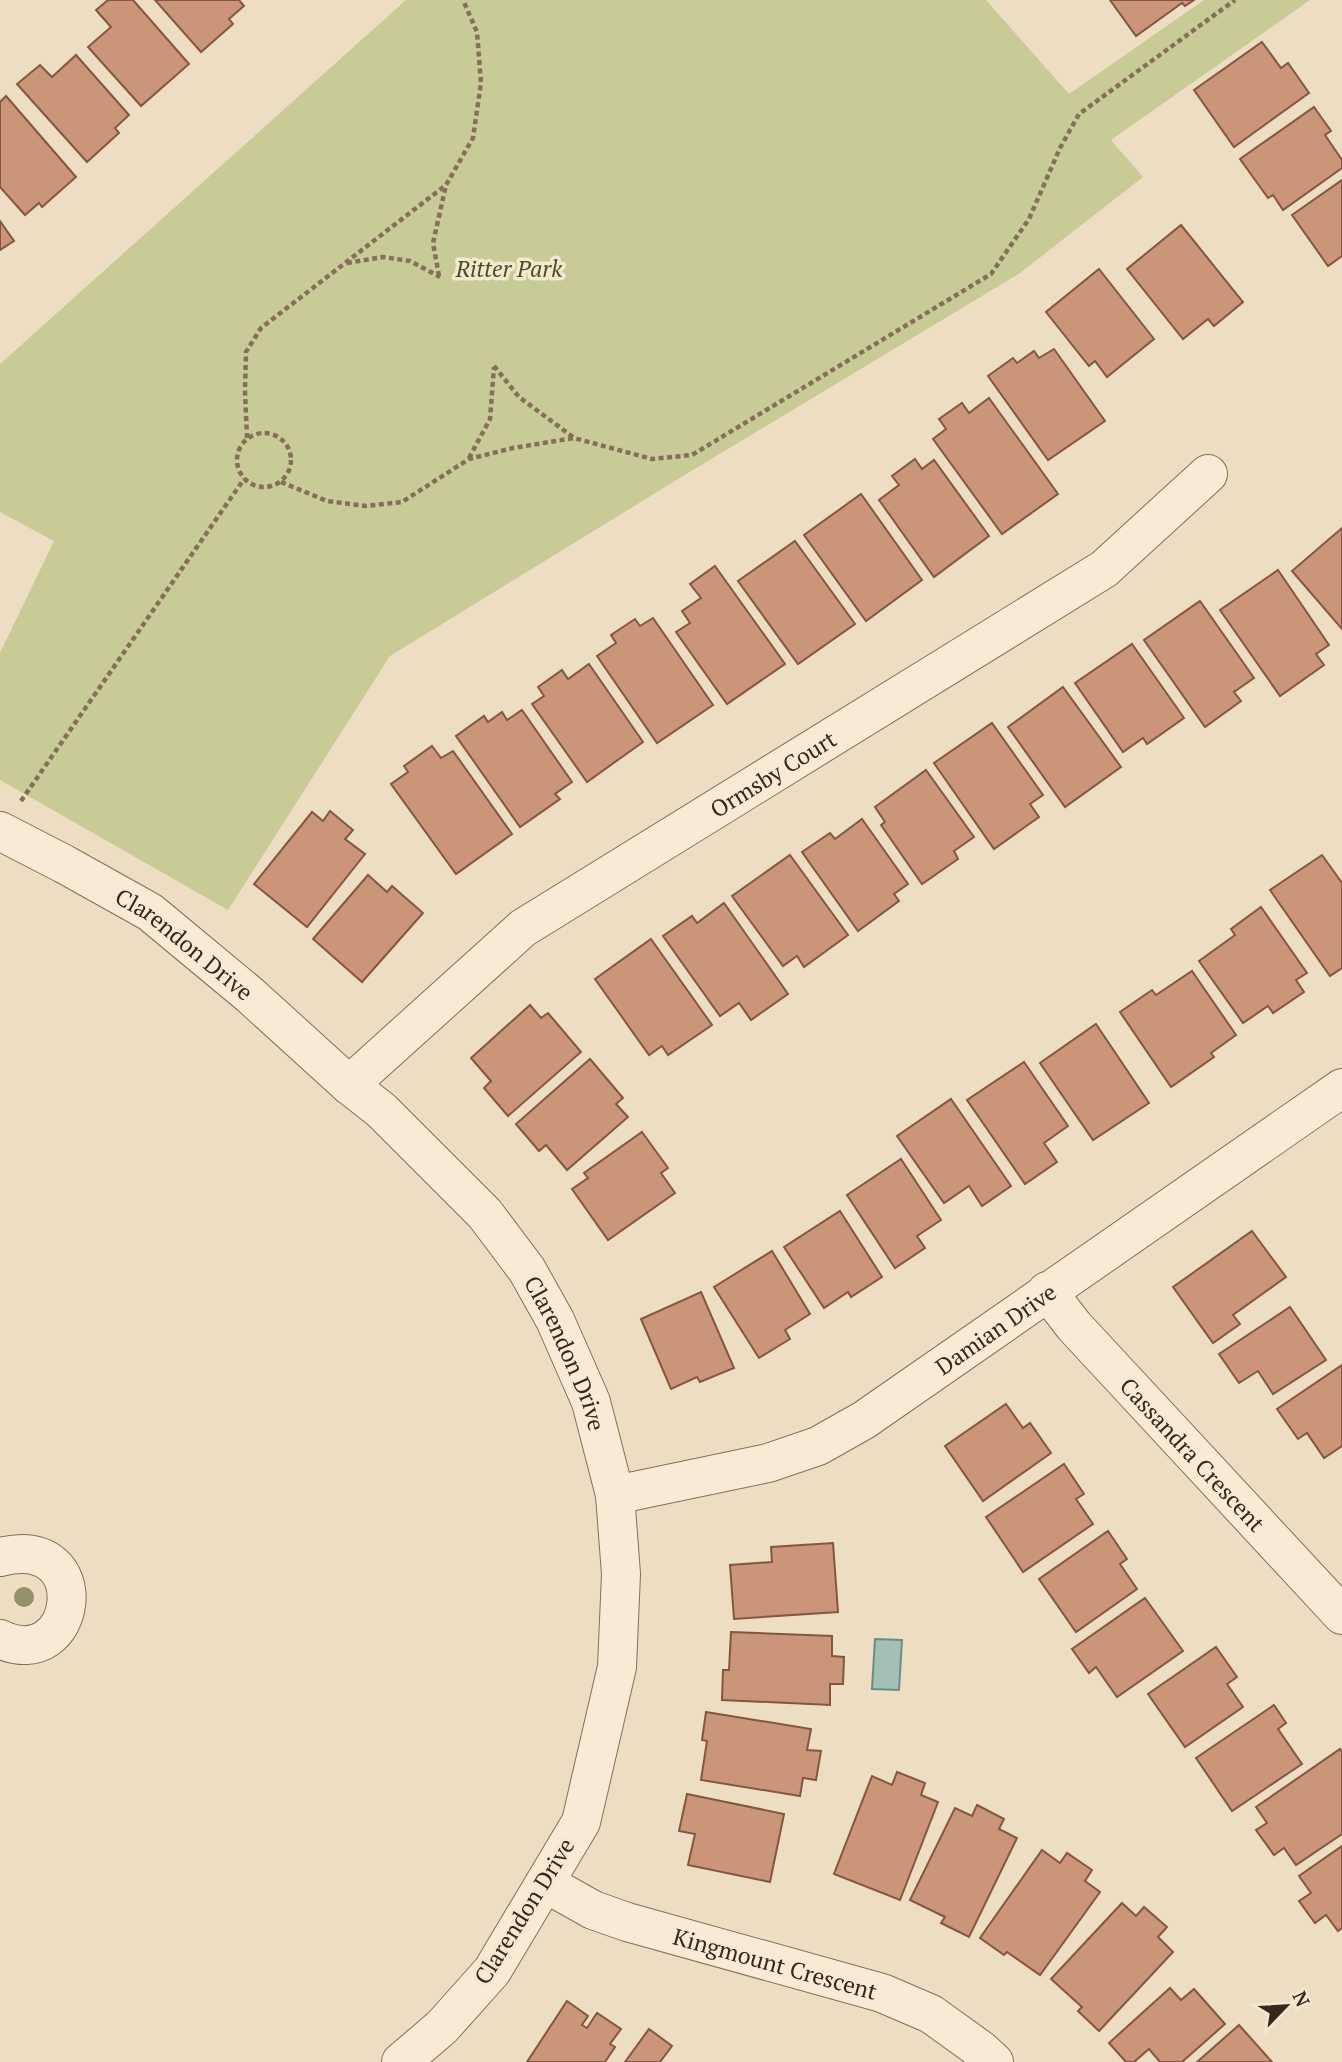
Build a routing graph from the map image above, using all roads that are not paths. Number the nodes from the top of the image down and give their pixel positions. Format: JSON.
{"nodes":[{"id":1,"x":1208,"y":474,"type":"dead end"},
{"id":2,"x":8,"y":820,"type":"edge"},
{"id":3,"x":349,"y":1085,"type":"junction"},
{"id":4,"x":1342,"y":1088,"type":"edge"},
{"id":5,"x":1047,"y":1291,"type":"junction"},
{"id":6,"x":615,"y":1495,"type":"junction"},
{"id":7,"x":0,"y":1557,"type":"edge"},
{"id":8,"x":1342,"y":1615,"type":"edge"},
{"id":9,"x":0,"y":1639,"type":"edge"},
{"id":10,"x":545,"y":1884,"type":"junction"},
{"id":11,"x":401,"y":2062,"type":"edge"},
{"id":12,"x":994,"y":2062,"type":"edge"}],
"edges":[{"from":1,"to":3,"type":"street","name":"Ormsby Court"},
{"from":2,"to":3,"type":"street","name":"Clarendon Drive"},
{"from":3,"to":6,"type":"street","name":"Clarendon Drive"},
{"from":4,"to":5,"type":"street","name":"Damian Drive"},
{"from":5,"to":6,"type":"street","name":"Damian Drive"},
{"from":5,"to":8,"type":"street","name":"Cassandra Crescent"},
{"from":6,"to":10,"type":"street","name":"Clarendon Drive"},
{"from":7,"to":9,"type":"street"},
{"from":10,"to":11,"type":"street","name":"Clarendon Drive"},
{"from":10,"to":12,"type":"street","name":"Kingmount Crescent"}]}
